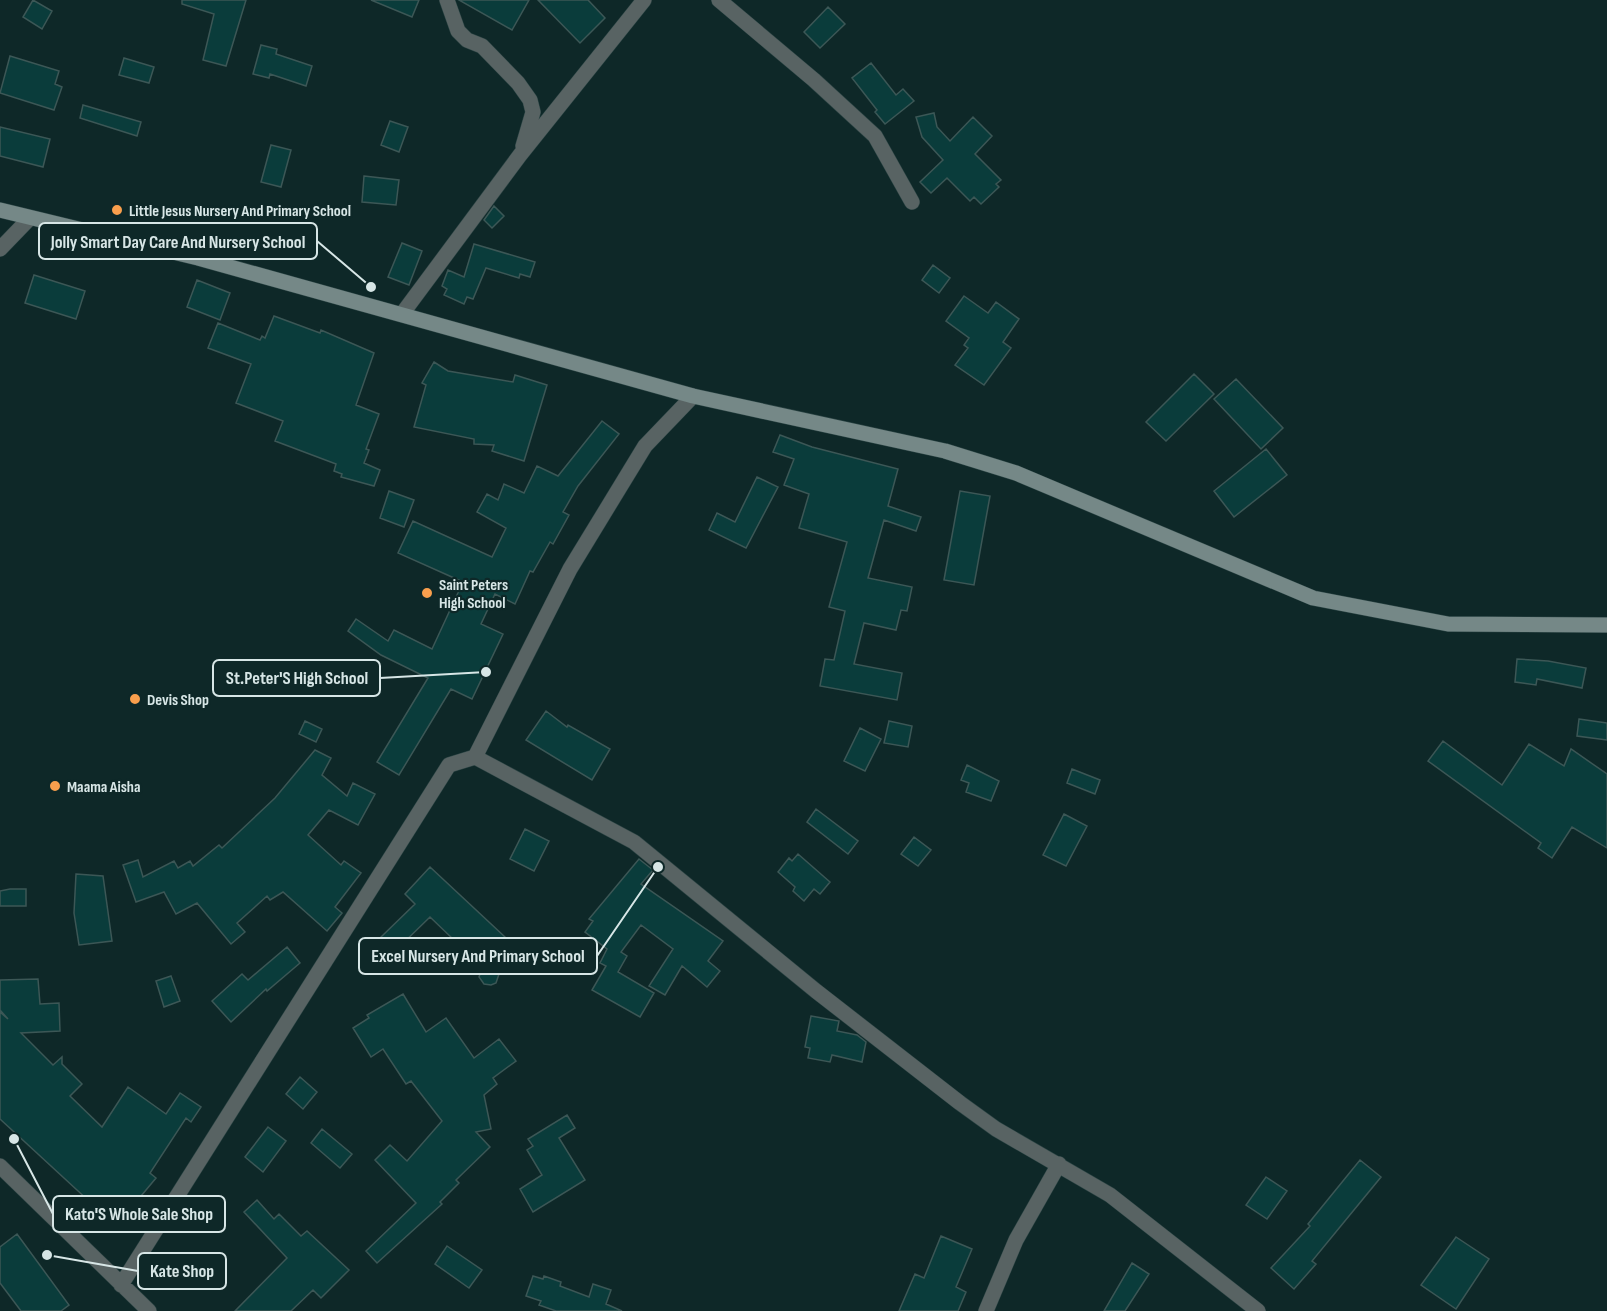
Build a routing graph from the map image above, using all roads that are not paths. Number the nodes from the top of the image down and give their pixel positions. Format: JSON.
{"nodes":[{"id":1,"x":447,"y":0,"type":"edge"},
{"id":2,"x":644,"y":0,"type":"edge"},
{"id":3,"x":718,"y":0,"type":"edge"},
{"id":4,"x":520,"y":154,"type":"junction"},
{"id":5,"x":912,"y":202,"type":"dead end"},
{"id":6,"x":0,"y":210,"type":"edge"},
{"id":7,"x":29,"y":219,"type":"junction"},
{"id":8,"x":0,"y":249,"type":"edge"},
{"id":9,"x":402,"y":314,"type":"junction"},
{"id":10,"x":693,"y":396,"type":"junction"},
{"id":11,"x":1607,"y":625,"type":"edge"},
{"id":12,"x":475,"y":757,"type":"junction"},
{"id":13,"x":1059,"y":1164,"type":"junction"},
{"id":14,"x":0,"y":1166,"type":"edge"},
{"id":15,"x":121,"y":1286,"type":"junction"},
{"id":16,"x":149,"y":1311,"type":"edge"},
{"id":17,"x":986,"y":1311,"type":"edge"},
{"id":18,"x":1258,"y":1311,"type":"edge"}],
"edges":[{"from":1,"to":4,"type":"street"},
{"from":2,"to":4,"type":"street"},
{"from":3,"to":5,"type":"street"},
{"from":4,"to":9,"type":"street"},
{"from":6,"to":7,"type":"street"},
{"from":7,"to":8,"type":"street"},
{"from":7,"to":9,"type":"street"},
{"from":9,"to":10,"type":"street"},
{"from":10,"to":11,"type":"street"},
{"from":10,"to":12,"type":"street"},
{"from":12,"to":13,"type":"street"},
{"from":12,"to":15,"type":"street"},
{"from":13,"to":17,"type":"street"},
{"from":13,"to":18,"type":"street"},
{"from":14,"to":15,"type":"street"},
{"from":15,"to":16,"type":"street"}]}
